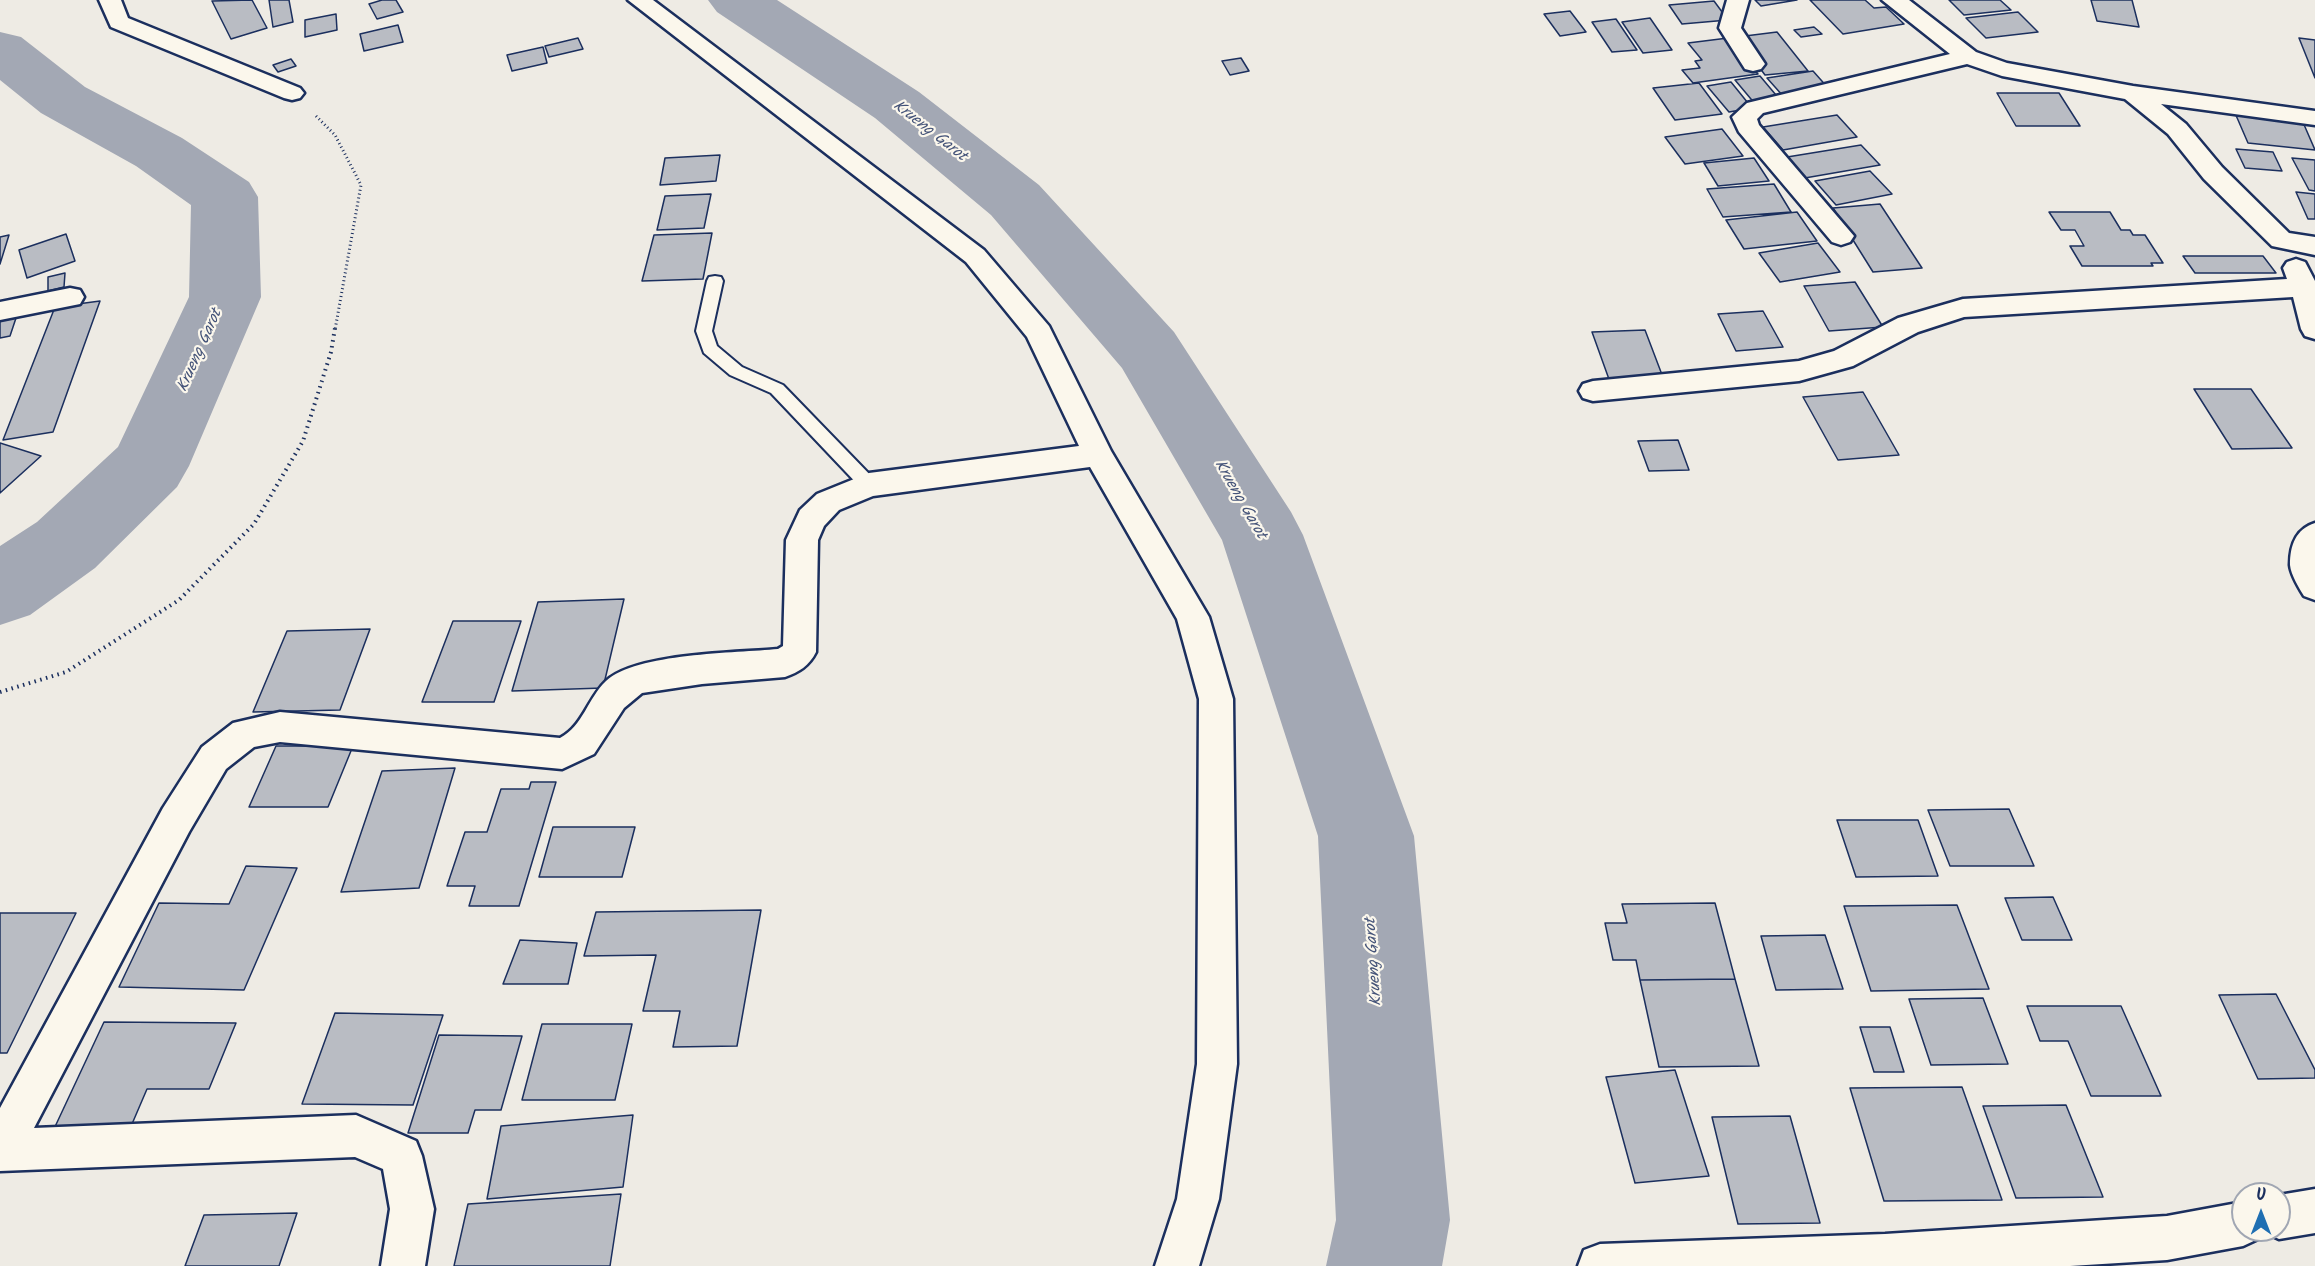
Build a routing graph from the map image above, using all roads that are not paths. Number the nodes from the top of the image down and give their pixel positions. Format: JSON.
{"nodes":[{"id":1,"x":110,"y":0,"type":"edge"},
{"id":2,"x":639,"y":0,"type":"edge"},
{"id":3,"x":1738,"y":0,"type":"edge"},
{"id":4,"x":1893,"y":0,"type":"edge"},
{"id":5,"x":1968,"y":57,"type":"junction"},
{"id":6,"x":1753,"y":63,"type":"dead end"},
{"id":7,"x":292,"y":93,"type":"road end"},
{"id":8,"x":2133,"y":93,"type":"junction"},
{"id":9,"x":2315,"y":118,"type":"edge"},
{"id":10,"x":1840,"y":236,"type":"dead end"},
{"id":11,"x":2281,"y":240,"type":"junction"},
{"id":12,"x":2315,"y":246,"type":"edge"},
{"id":13,"x":715,"y":281,"type":"dead end"},
{"id":14,"x":2304,"y":287,"type":"junction"},
{"id":15,"x":70,"y":297,"type":"dead end"},
{"id":16,"x":0,"y":311,"type":"edge"},
{"id":17,"x":2315,"y":329,"type":"edge"},
{"id":18,"x":1593,"y":391,"type":"dead end"},
{"id":19,"x":1098,"y":455,"type":"junction"},
{"id":20,"x":870,"y":485,"type":"junction"},
{"id":21,"x":2315,"y":535,"type":"edge"},
{"id":22,"x":2315,"y":586,"type":"edge"},
{"id":23,"x":2315,"y":1211,"type":"edge"},
{"id":24,"x":2291,"y":1215,"type":"edge"},
{"id":25,"x":2231,"y":1226,"type":"edge"},
{"id":26,"x":403,"y":1266,"type":"edge"},
{"id":27,"x":1178,"y":1266,"type":"edge"},
{"id":28,"x":1600,"y":1266,"type":"edge"}],
"edges":[{"from":1,"to":7,"type":"street"},
{"from":2,"to":19,"type":"street"},
{"from":3,"to":6,"type":"street"},
{"from":4,"to":5,"type":"street"},
{"from":5,"to":8,"type":"street"},
{"from":5,"to":10,"type":"street"},
{"from":8,"to":9,"type":"street"},
{"from":8,"to":11,"type":"street"},
{"from":11,"to":12,"type":"street"},
{"from":11,"to":14,"type":"street"},
{"from":13,"to":20,"type":"lane"},
{"from":14,"to":17,"type":"street"},
{"from":14,"to":18,"type":"street"},
{"from":15,"to":16,"type":"street"},
{"from":19,"to":20,"type":"street"},
{"from":19,"to":27,"type":"street"},
{"from":20,"to":26,"type":"street"},
{"from":21,"to":22,"type":"street"},
{"from":23,"to":24,"type":"street"},
{"from":25,"to":28,"type":"street"}]}
